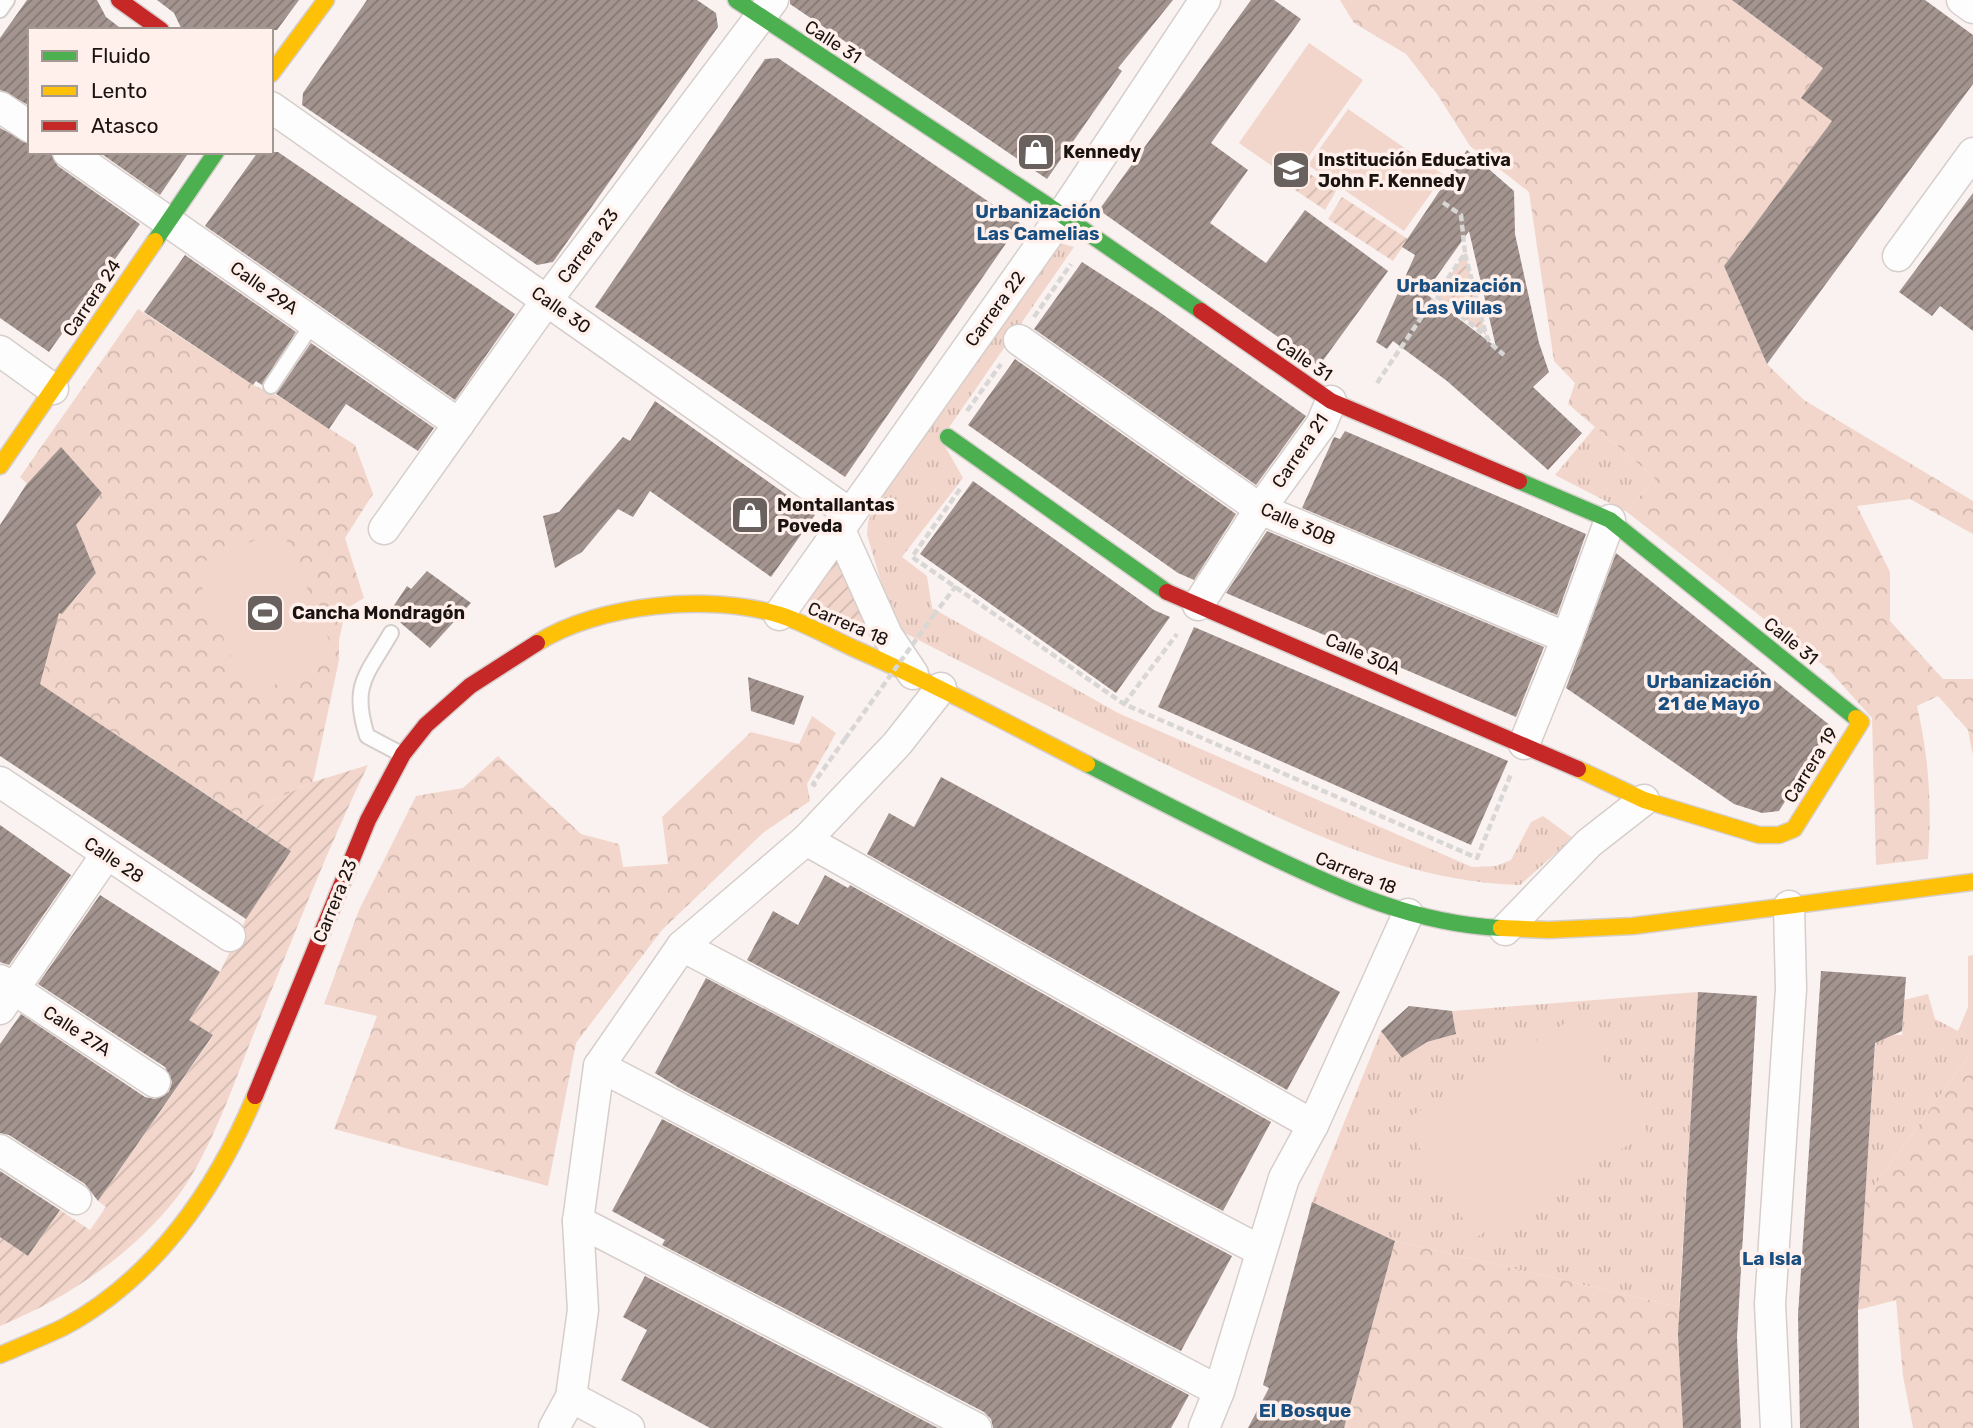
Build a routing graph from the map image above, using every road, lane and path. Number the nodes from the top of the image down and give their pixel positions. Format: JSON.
{"nodes":[{"id":1,"x":7,"y":0,"type":"edge"},
{"id":2,"x":119,"y":0,"type":"edge"},
{"id":3,"x":326,"y":0,"type":"edge"},
{"id":4,"x":736,"y":0,"type":"edge"},
{"id":5,"x":1205,"y":0,"type":"edge"},
{"id":6,"x":1962,"y":0,"type":"edge"},
{"id":7,"x":1973,"y":8,"type":"edge"},
{"id":8,"x":767,"y":9,"type":"edge"},
{"id":9,"x":0,"y":10,"type":"edge"},
{"id":10,"x":158,"y":28,"type":"edge"},
{"id":11,"x":273,"y":71,"type":"edge"},
{"id":12,"x":0,"y":107,"type":"edge"},
{"id":13,"x":273,"y":108,"type":"edge"},
{"id":14,"x":28,"y":126,"type":"edge"},
{"id":15,"x":1973,"y":153,"type":"edge"},
{"id":16,"x":71,"y":154,"type":"edge"},
{"id":17,"x":215,"y":154,"type":"edge"},
{"id":18,"x":1441,"y":201,"type":"dead end"},
{"id":19,"x":1062,"y":215,"type":"junction"},
{"id":20,"x":168,"y":220,"type":"junction"},
{"id":21,"x":1465,"y":253,"type":"junction"},
{"id":22,"x":1898,"y":256,"type":"dead end"},
{"id":23,"x":1436,"y":296,"type":"junction"},
{"id":24,"x":547,"y":300,"type":"junction"},
{"id":25,"x":313,"y":323,"type":"junction"},
{"id":26,"x":1486,"y":335,"type":"junction"},
{"id":27,"x":1019,"y":340,"type":"dead end"},
{"id":28,"x":0,"y":351,"type":"edge"},
{"id":29,"x":1504,"y":355,"type":"dead end"},
{"id":30,"x":271,"y":386,"type":"dead end"},
{"id":31,"x":53,"y":389,"type":"junction"},
{"id":32,"x":1344,"y":407,"type":"junction"},
{"id":33,"x":459,"y":424,"type":"junction"},
{"id":34,"x":948,"y":437,"type":"dead end"},
{"id":35,"x":0,"y":466,"type":"edge"},
{"id":36,"x":962,"y":485,"type":"dead end"},
{"id":37,"x":1260,"y":509,"type":"junction"},
{"id":38,"x":844,"y":520,"type":"junction"},
{"id":39,"x":1610,"y":520,"type":"junction"},
{"id":40,"x":384,"y":529,"type":"dead end"},
{"id":41,"x":956,"y":586,"type":"junction"},
{"id":42,"x":1198,"y":605,"type":"junction"},
{"id":43,"x":779,"y":615,"type":"junction"},
{"id":44,"x":391,"y":633,"type":"dead end"},
{"id":45,"x":1567,"y":638,"type":"junction"},
{"id":46,"x":913,"y":674,"type":"junction"},
{"id":47,"x":941,"y":688,"type":"junction"},
{"id":48,"x":1124,"y":704,"type":"junction"},
{"id":49,"x":1861,"y":722,"type":"joint"},
{"id":50,"x":1524,"y":744,"type":"junction"},
{"id":51,"x":403,"y":754,"type":"junction"},
{"id":52,"x":0,"y":782,"type":"edge"},
{"id":53,"x":813,"y":784,"type":"dead end"},
{"id":54,"x":1644,"y":800,"type":"junction"},
{"id":55,"x":1794,"y":829,"type":"joint"},
{"id":56,"x":806,"y":840,"type":"junction"},
{"id":57,"x":106,"y":855,"type":"junction"},
{"id":58,"x":1973,"y":882,"type":"edge"},
{"id":59,"x":1789,"y":906,"type":"junction"},
{"id":60,"x":1408,"y":914,"type":"junction"},
{"id":61,"x":1505,"y":930,"type":"junction"},
{"id":62,"x":230,"y":936,"type":"dead end"},
{"id":63,"x":682,"y":946,"type":"junction"},
{"id":64,"x":5,"y":993,"type":"edge"},
{"id":65,"x":599,"y":1066,"type":"junction"},
{"id":66,"x":155,"y":1082,"type":"dead end"},
{"id":67,"x":1313,"y":1125,"type":"junction"},
{"id":68,"x":0,"y":1150,"type":"edge"},
{"id":69,"x":76,"y":1199,"type":"dead end"},
{"id":70,"x":578,"y":1221,"type":"junction"},
{"id":71,"x":1261,"y":1251,"type":"junction"},
{"id":72,"x":0,"y":1355,"type":"edge"},
{"id":73,"x":1219,"y":1391,"type":"junction"},
{"id":74,"x":571,"y":1397,"type":"junction"},
{"id":75,"x":554,"y":1428,"type":"edge"},
{"id":76,"x":629,"y":1428,"type":"edge"},
{"id":77,"x":976,"y":1428,"type":"edge"},
{"id":78,"x":1204,"y":1428,"type":"edge"},
{"id":79,"x":1776,"y":1428,"type":"edge"}],
"edges":[{"from":1,"to":9,"type":"lane"},
{"from":2,"to":10,"type":"main road"},
{"from":3,"to":11,"type":"main road"},
{"from":4,"to":8,"type":"main road","name":"Calle 31"},
{"from":5,"to":19,"type":"street","name":"Carrera 22"},
{"from":6,"to":7,"type":"street"},
{"from":8,"to":19,"type":"main road","name":"Calle 31"},
{"from":8,"to":24,"type":"street","name":"Carrera 23"},
{"from":12,"to":14,"type":"street"},
{"from":13,"to":24,"type":"street","name":"Calle 30"},
{"from":15,"to":22,"type":"street"},
{"from":16,"to":20,"type":"street","name":"Calle 29A"},
{"from":17,"to":20,"type":"main road","name":"Carrera 24"},
{"from":18,"to":21,"type":"path"},
{"from":19,"to":32,"type":"main road","name":"Calle 31"},
{"from":19,"to":38,"type":"street","name":"Carrera 22"},
{"from":20,"to":25,"type":"street","name":"Calle 29A"},
{"from":20,"to":31,"type":"main road","name":"Carrera 24"},
{"from":21,"to":23,"type":"path","name":"Carrera 21"},
{"from":21,"to":26,"type":"path"},
{"from":23,"to":26,"type":"path"},
{"from":23,"to":32,"type":"path","name":"Carrera 21"},
{"from":24,"to":33,"type":"street","name":"Carrera 23"},
{"from":24,"to":38,"type":"street","name":"Calle 30"},
{"from":25,"to":30,"type":"lane"},
{"from":25,"to":33,"type":"street","name":"Calle 29A"},
{"from":26,"to":29,"type":"path"},
{"from":27,"to":37,"type":"street","name":"Calle 30B"},
{"from":28,"to":31,"type":"street"},
{"from":31,"to":35,"type":"main road","name":"Carrera 24"},
{"from":32,"to":37,"type":"street","name":"Carrera 21"},
{"from":32,"to":39,"type":"main road","name":"Calle 31"},
{"from":33,"to":40,"type":"street","name":"Carrera 23"},
{"from":34,"to":42,"type":"main road","name":"Calle 30A"},
{"from":36,"to":41,"type":"path"},
{"from":37,"to":42,"type":"street","name":"Carrera 21"},
{"from":37,"to":45,"type":"street","name":"Calle 30B"},
{"from":38,"to":43,"type":"street","name":"Carrera 22"},
{"from":38,"to":46,"type":"street"},
{"from":39,"to":45,"type":"street"},
{"from":39,"to":49,"type":"main road","name":"Calle 31"},
{"from":41,"to":48,"type":"path"},
{"from":41,"to":53,"type":"path","bridge":true},
{"from":42,"to":48,"type":"path"},
{"from":42,"to":50,"type":"main road","name":"Calle 30A"},
{"from":43,"to":46,"type":"main road","name":"Carrera 18"},
{"from":43,"to":51,"type":"main road","name":"Carrera 23"},
{"from":44,"to":51,"type":"lane"},
{"from":45,"to":50,"type":"street"},
{"from":46,"to":47,"type":"main road","name":"Carrera 18"},
{"from":47,"to":56,"type":"street"},
{"from":47,"to":60,"type":"main road","name":"Carrera 18"},
{"from":48,"to":50,"type":"path"},
{"from":49,"to":55,"type":"main road","name":"Carrera 19"},
{"from":50,"to":54,"type":"main road","name":"Calle 30A"},
{"from":51,"to":72,"type":"main road","name":"Carrera 23"},
{"from":52,"to":57,"type":"street","name":"Calle 28"},
{"from":54,"to":55,"type":"main road","name":"Calle 30A"},
{"from":54,"to":61,"type":"street"},
{"from":56,"to":63,"type":"street"},
{"from":56,"to":67,"type":"street"},
{"from":57,"to":62,"type":"street","name":"Calle 28"},
{"from":57,"to":64,"type":"street"},
{"from":58,"to":59,"type":"main road","name":"Carrera 18"},
{"from":59,"to":61,"type":"main road","name":"Carrera 18"},
{"from":59,"to":79,"type":"street"},
{"from":60,"to":61,"type":"main road","name":"Carrera 18"},
{"from":60,"to":67,"type":"street"},
{"from":63,"to":65,"type":"street"},
{"from":63,"to":71,"type":"street"},
{"from":64,"to":66,"type":"street","name":"Calle 27A"},
{"from":65,"to":70,"type":"street"},
{"from":65,"to":73,"type":"street"},
{"from":67,"to":71,"type":"street"},
{"from":68,"to":69,"type":"street"},
{"from":70,"to":74,"type":"street"},
{"from":70,"to":77,"type":"street"},
{"from":71,"to":73,"type":"street"},
{"from":73,"to":78,"type":"street"},
{"from":74,"to":75,"type":"street"},
{"from":74,"to":76,"type":"street"}]}
